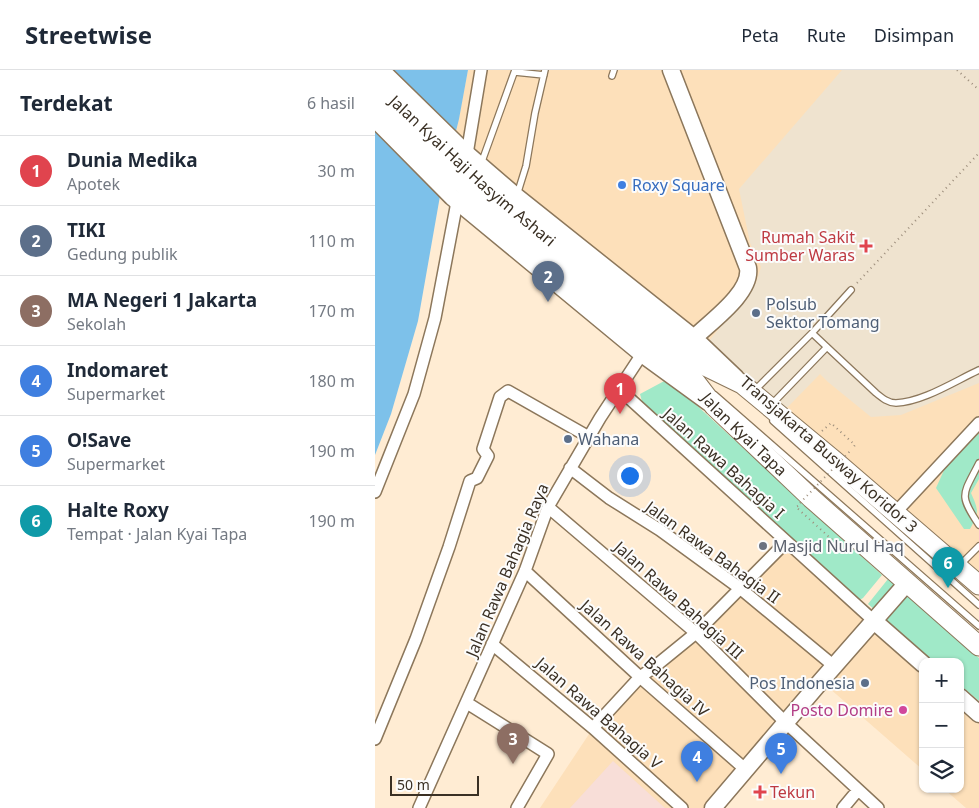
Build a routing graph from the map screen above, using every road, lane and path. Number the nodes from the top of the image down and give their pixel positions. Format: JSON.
{"nodes":[{"id":1,"x":381,"y":70,"type":"edge"},
{"id":2,"x":481,"y":70,"type":"edge"},
{"id":3,"x":671,"y":70,"type":"edge"},
{"id":4,"x":957,"y":70,"type":"edge"},
{"id":5,"x":515,"y":71,"type":"edge"},
{"id":6,"x":544,"y":72,"type":"edge"},
{"id":7,"x":375,"y":82,"type":"edge"},
{"id":8,"x":979,"y":90,"type":"edge"},
{"id":9,"x":375,"y":100,"type":"edge"},
{"id":10,"x":375,"y":118,"type":"edge"},
{"id":11,"x":464,"y":150,"type":"junction"},
{"id":12,"x":979,"y":152,"type":"edge"},
{"id":13,"x":481,"y":166,"type":"junction"},
{"id":14,"x":517,"y":197,"type":"junction"},
{"id":15,"x":455,"y":200,"type":"junction"},
{"id":16,"x":851,"y":290,"type":"joint"},
{"id":17,"x":812,"y":333,"type":"junction"},
{"id":18,"x":827,"y":347,"type":"junction"},
{"id":19,"x":681,"y":348,"type":"junction"},
{"id":20,"x":642,"y":354,"type":"junction"},
{"id":21,"x":979,"y":370,"type":"edge"},
{"id":22,"x":698,"y":371,"type":"junction"},
{"id":23,"x":740,"y":387,"type":"junction"},
{"id":24,"x":619,"y":389,"type":"junction"},
{"id":25,"x":714,"y":406,"type":"junction"},
{"id":26,"x":770,"y":413,"type":"junction"},
{"id":27,"x":831,"y":423,"type":"dead end"},
{"id":28,"x":979,"y":423,"type":"edge"},
{"id":29,"x":589,"y":437,"type":"junction"},
{"id":30,"x":979,"y":463,"type":"edge"},
{"id":31,"x":570,"y":468,"type":"junction"},
{"id":32,"x":375,"y":492,"type":"edge"},
{"id":33,"x":800,"y":503,"type":"dead end"},
{"id":34,"x":548,"y":507,"type":"junction"},
{"id":35,"x":796,"y":507,"type":"dead end"},
{"id":36,"x":895,"y":513,"type":"junction"},
{"id":37,"x":979,"y":525,"type":"edge"},
{"id":38,"x":787,"y":542,"type":"junction"},
{"id":39,"x":839,"y":546,"type":"dead end"},
{"id":40,"x":979,"y":546,"type":"edge"},
{"id":41,"x":958,"y":567,"type":"junction"},
{"id":42,"x":525,"y":571,"type":"junction"},
{"id":43,"x":907,"y":584,"type":"junction"},
{"id":44,"x":979,"y":585,"type":"edge"},
{"id":45,"x":741,"y":589,"type":"junction"},
{"id":46,"x":979,"y":605,"type":"edge"},
{"id":47,"x":874,"y":621,"type":"junction"},
{"id":48,"x":979,"y":626,"type":"edge"},
{"id":49,"x":696,"y":633,"type":"junction"},
{"id":50,"x":493,"y":644,"type":"junction"},
{"id":51,"x":979,"y":646,"type":"edge"},
{"id":52,"x":919,"y":660,"type":"edge"},
{"id":53,"x":834,"y":666,"type":"junction"},
{"id":54,"x":640,"y":677,"type":"junction"},
{"id":55,"x":964,"y":701,"type":"edge"},
{"id":56,"x":467,"y":703,"type":"junction"},
{"id":57,"x":979,"y":714,"type":"edge"},
{"id":58,"x":785,"y":722,"type":"junction"},
{"id":59,"x":593,"y":728,"type":"junction"},
{"id":60,"x":375,"y":739,"type":"edge"},
{"id":61,"x":745,"y":769,"type":"junction"},
{"id":62,"x":858,"y":790,"type":"junction"},
{"id":63,"x":419,"y":808,"type":"edge"},
{"id":64,"x":517,"y":808,"type":"edge"},
{"id":65,"x":683,"y":808,"type":"edge"},
{"id":66,"x":713,"y":808,"type":"edge"},
{"id":67,"x":843,"y":808,"type":"edge"},
{"id":68,"x":879,"y":808,"type":"edge"}],
"edges":[{"from":1,"to":11,"type":"main road","name":"Jalan Kyai Haji Hasyim Ashari"},
{"from":2,"to":11,"type":"street"},
{"from":3,"to":19,"type":"main road"},
{"from":4,"to":8,"type":"path"},
{"from":5,"to":6,"type":"lane"},
{"from":5,"to":13,"type":"lane"},
{"from":6,"to":14,"type":"lane"},
{"from":7,"to":19,"type":"main road","name":"Jalan Kyai Haji Hasyim Ashari"},
{"from":9,"to":19,"type":"main road","name":"Jalan Kyai Haji Hasyim Ashari"},
{"from":10,"to":15,"type":"main road","name":"Jalan Kyai Haji Hasyim Ashari"},
{"from":11,"to":13,"type":"main road"},
{"from":12,"to":16,"type":"path"},
{"from":13,"to":14,"type":"main road"},
{"from":14,"to":19,"type":"main road"},
{"from":15,"to":20,"type":"main road","name":"Jalan Kyai Tapa"},
{"from":15,"to":32,"type":"street"},
{"from":16,"to":17,"type":"lane"},
{"from":17,"to":18,"type":"lane"},
{"from":17,"to":23,"type":"lane"},
{"from":18,"to":21,"type":"lane"},
{"from":18,"to":26,"type":"lane"},
{"from":19,"to":22,"type":"main road","name":"Jalan Kyai Haji Hasyim Ashari"},
{"from":19,"to":23,"type":"main road"},
{"from":20,"to":24,"type":"street","name":"Jalan Rawa Bahagia Raya"},
{"from":20,"to":25,"type":"main road","name":"Jalan Kyai Tapa"},
{"from":22,"to":23,"type":"main road","name":"Jalan Kyai Haji Hasyim Ashari"},
{"from":22,"to":25,"type":"main road","name":"Jalan Kyai Haji Hasyim Ashari"},
{"from":22,"to":48,"type":"lane","name":"Transjakarta Busway Koridor 3"},
{"from":23,"to":26,"type":"main road"},
{"from":24,"to":29,"type":"street","name":"Jalan Rawa Bahagia Raya"},
{"from":24,"to":38,"type":"street","name":"Jalan Rawa Bahagia I"},
{"from":25,"to":43,"type":"main road","name":"Jalan Kyai Tapa"},
{"from":26,"to":36,"type":"main road"},
{"from":26,"to":46,"type":"lane","name":"Transjakarta Busway Koridor 3"},
{"from":27,"to":33,"type":"path","bridge":true},
{"from":28,"to":36,"type":"street"},
{"from":29,"to":31,"type":"street","name":"Jalan Rawa Bahagia Raya"},
{"from":29,"to":60,"type":"street"},
{"from":30,"to":37,"type":"lane"},
{"from":31,"to":34,"type":"street","name":"Jalan Rawa Bahagia Raya"},
{"from":31,"to":45,"type":"street","name":"Jalan Rawa Bahagia II"},
{"from":34,"to":42,"type":"street","name":"Jalan Rawa Bahagia Raya"},
{"from":34,"to":49,"type":"street","name":"Jalan Rawa Bahagia III"},
{"from":35,"to":39,"type":"path"},
{"from":36,"to":41,"type":"main road"},
{"from":38,"to":45,"type":"street"},
{"from":38,"to":47,"type":"street","name":"Jalan Rawa Bahagia I"},
{"from":40,"to":41,"type":"lane"},
{"from":41,"to":44,"type":"main road"},
{"from":42,"to":50,"type":"street","name":"Jalan Rawa Bahagia Raya"},
{"from":42,"to":54,"type":"street","name":"Jalan Rawa Bahagia IV"},
{"from":43,"to":47,"type":"main road"},
{"from":43,"to":51,"type":"main road","name":"Jalan Kyai Tapa"},
{"from":45,"to":49,"type":"street"},
{"from":45,"to":53,"type":"street","name":"Jalan Rawa Bahagia II"},
{"from":47,"to":52,"type":"main road"},
{"from":47,"to":53,"type":"main road"},
{"from":49,"to":54,"type":"street"},
{"from":49,"to":58,"type":"street","name":"Jalan Rawa Bahagia III"},
{"from":50,"to":56,"type":"street","name":"Jalan Rawa Bahagia Raya"},
{"from":50,"to":59,"type":"street","name":"Jalan Rawa Bahagia V"},
{"from":53,"to":58,"type":"main road"},
{"from":54,"to":59,"type":"street"},
{"from":54,"to":61,"type":"street","name":"Jalan Rawa Bahagia IV"},
{"from":55,"to":57,"type":"main road"},
{"from":56,"to":63,"type":"street","name":"Jalan Rawa Bahagia Raya"},
{"from":56,"to":64,"type":"street"},
{"from":58,"to":61,"type":"main road"},
{"from":58,"to":62,"type":"street","name":"Jalan Rawa Bahagia III"},
{"from":59,"to":65,"type":"street","name":"Jalan Rawa Bahagia V"},
{"from":61,"to":66,"type":"main road"},
{"from":62,"to":67,"type":"street"},
{"from":62,"to":68,"type":"street","name":"Jalan Rawa Bahagia III"}]}
